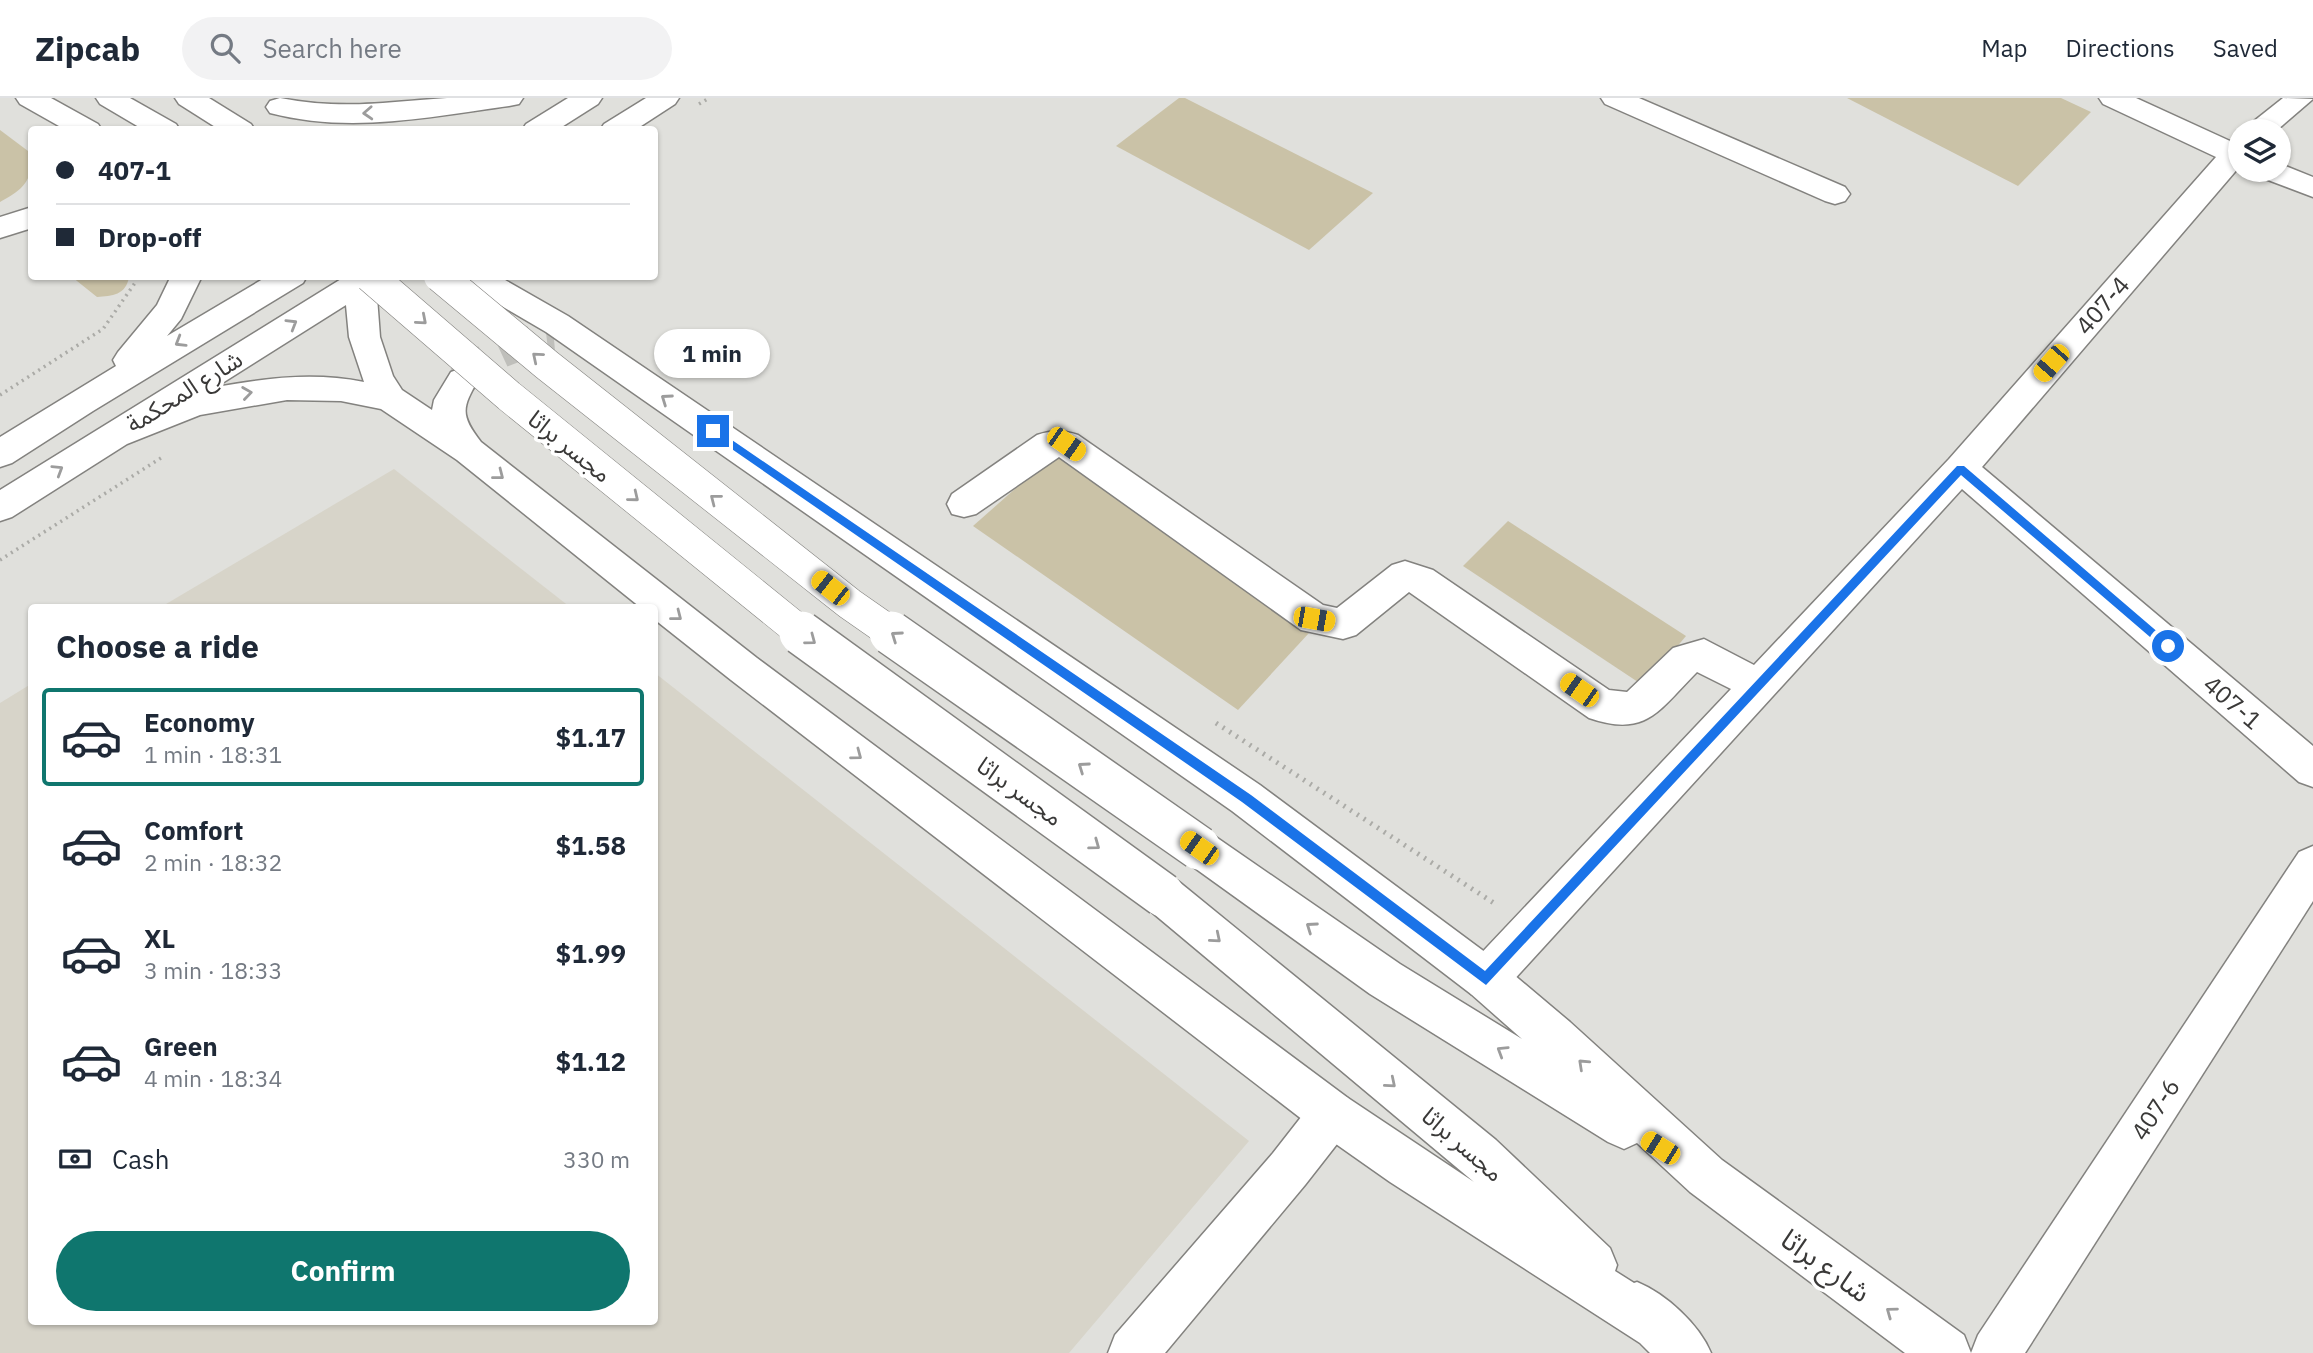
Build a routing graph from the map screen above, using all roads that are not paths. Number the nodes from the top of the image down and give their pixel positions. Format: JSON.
{"nodes":[{"id":1,"x":30,"y":98,"type":"edge"},
{"id":2,"x":110,"y":98,"type":"edge"},
{"id":3,"x":189,"y":98,"type":"edge"},
{"id":4,"x":509,"y":98,"type":"edge"},
{"id":5,"x":589,"y":98,"type":"edge"},
{"id":6,"x":665,"y":98,"type":"edge"},
{"id":7,"x":1615,"y":98,"type":"edge"},
{"id":8,"x":2113,"y":98,"type":"edge"},
{"id":9,"x":2300,"y":98,"type":"edge"},
{"id":10,"x":277,"y":109,"type":"edge"},
{"id":11,"x":2274,"y":119,"type":"edge"},
{"id":12,"x":81,"y":126,"type":"edge"},
{"id":13,"x":159,"y":126,"type":"edge"},
{"id":14,"x":235,"y":126,"type":"edge"},
{"id":15,"x":307,"y":126,"type":"edge"},
{"id":16,"x":543,"y":126,"type":"edge"},
{"id":17,"x":620,"y":126,"type":"edge"},
{"id":18,"x":2228,"y":149,"type":"edge"},
{"id":19,"x":2228,"y":163,"type":"edge"},
{"id":20,"x":2291,"y":179,"type":"edge"},
{"id":21,"x":2313,"y":188,"type":"edge"},
{"id":22,"x":1835,"y":194,"type":"dead end"},
{"id":23,"x":28,"y":218,"type":"edge"},
{"id":24,"x":0,"y":228,"type":"edge"},
{"id":25,"x":185,"y":280,"type":"edge"},
{"id":26,"x":288,"y":280,"type":"edge"},
{"id":27,"x":445,"y":280,"type":"edge"},
{"id":28,"x":528,"y":280,"type":"edge"},
{"id":29,"x":482,"y":281,"type":"dead end"},
{"id":30,"x":356,"y":287,"type":"edge"},
{"id":31,"x":555,"y":332,"type":"junction"},
{"id":32,"x":462,"y":380,"type":"tunnel mouth"},
{"id":33,"x":390,"y":399,"type":"junction"},
{"id":34,"x":81,"y":402,"type":"junction"},
{"id":35,"x":113,"y":436,"type":"junction"},
{"id":36,"x":469,"y":451,"type":"junction"},
{"id":37,"x":0,"y":454,"type":"edge"},
{"id":38,"x":1961,"y":468,"type":"junction"},
{"id":39,"x":964,"y":504,"type":"dead end"},
{"id":40,"x":0,"y":507,"type":"edge"},
{"id":41,"x":1759,"y":686,"type":"junction"},
{"id":42,"x":2313,"y":771,"type":"edge"},
{"id":43,"x":2313,"y":865,"type":"edge"},
{"id":44,"x":1486,"y":979,"type":"junction"},
{"id":45,"x":1332,"y":1114,"type":"junction"},
{"id":46,"x":1706,"y":1176,"type":"junction"},
{"id":47,"x":1670,"y":1338,"type":"edge"},
{"id":48,"x":1133,"y":1353,"type":"edge"},
{"id":49,"x":1946,"y":1353,"type":"edge"},
{"id":50,"x":1996,"y":1353,"type":"edge"}],
"edges":[{"from":1,"to":12,"type":"main road"},
{"from":2,"to":13,"type":"main road"},
{"from":3,"to":14,"type":"main road"},
{"from":4,"to":10,"type":"main road","one_way":true},
{"from":5,"to":16,"type":"main road"},
{"from":6,"to":17,"type":"main road"},
{"from":7,"to":22,"type":"main road"},
{"from":8,"to":18,"type":"main road"},
{"from":9,"to":11,"type":"main road"},
{"from":10,"to":15,"type":"main road"},
{"from":19,"to":38,"type":"main road","name":"407-4"},
{"from":20,"to":21,"type":"main road"},
{"from":23,"to":24,"type":"main road"},
{"from":25,"to":34,"type":"main road"},
{"from":26,"to":34,"type":"main road","name":"شارع المحكمة","one_way":true},
{"from":46,"to":27,"type":"main road","name":"مجسر براثا","one_way":true,"bridge":true},
{"from":28,"to":31,"type":"main road"},
{"from":29,"to":31,"type":"main road"},
{"from":30,"to":33,"type":"main road"},
{"from":35,"to":30,"type":"main road","name":"شارع المحكمة","one_way":true},
{"from":30,"to":47,"type":"main road","name":"مجسر براثا","one_way":true,"bridge":true},
{"from":44,"to":31,"type":"main road","one_way":true},
{"from":32,"to":36,"type":"main road"},
{"from":35,"to":33,"type":"main road","one_way":true},
{"from":33,"to":36,"type":"main road"},
{"from":34,"to":37,"type":"main road","name":"شارع المحكمة"},
{"from":40,"to":35,"type":"main road","name":"شارع المحكمة","one_way":true},
{"from":36,"to":45,"type":"main road","one_way":true},
{"from":38,"to":41,"type":"main road","name":"407-4"},
{"from":38,"to":42,"type":"main road","name":"407-1"},
{"from":39,"to":41,"type":"main road"},
{"from":41,"to":44,"type":"main road","name":"407-4"},
{"from":43,"to":50,"type":"main road","name":"407-6"},
{"from":46,"to":44,"type":"main road","one_way":true},
{"from":45,"to":47,"type":"main road"},
{"from":45,"to":48,"type":"main road"},
{"from":49,"to":46,"type":"main road","name":"شارع براثا","one_way":true}]}
